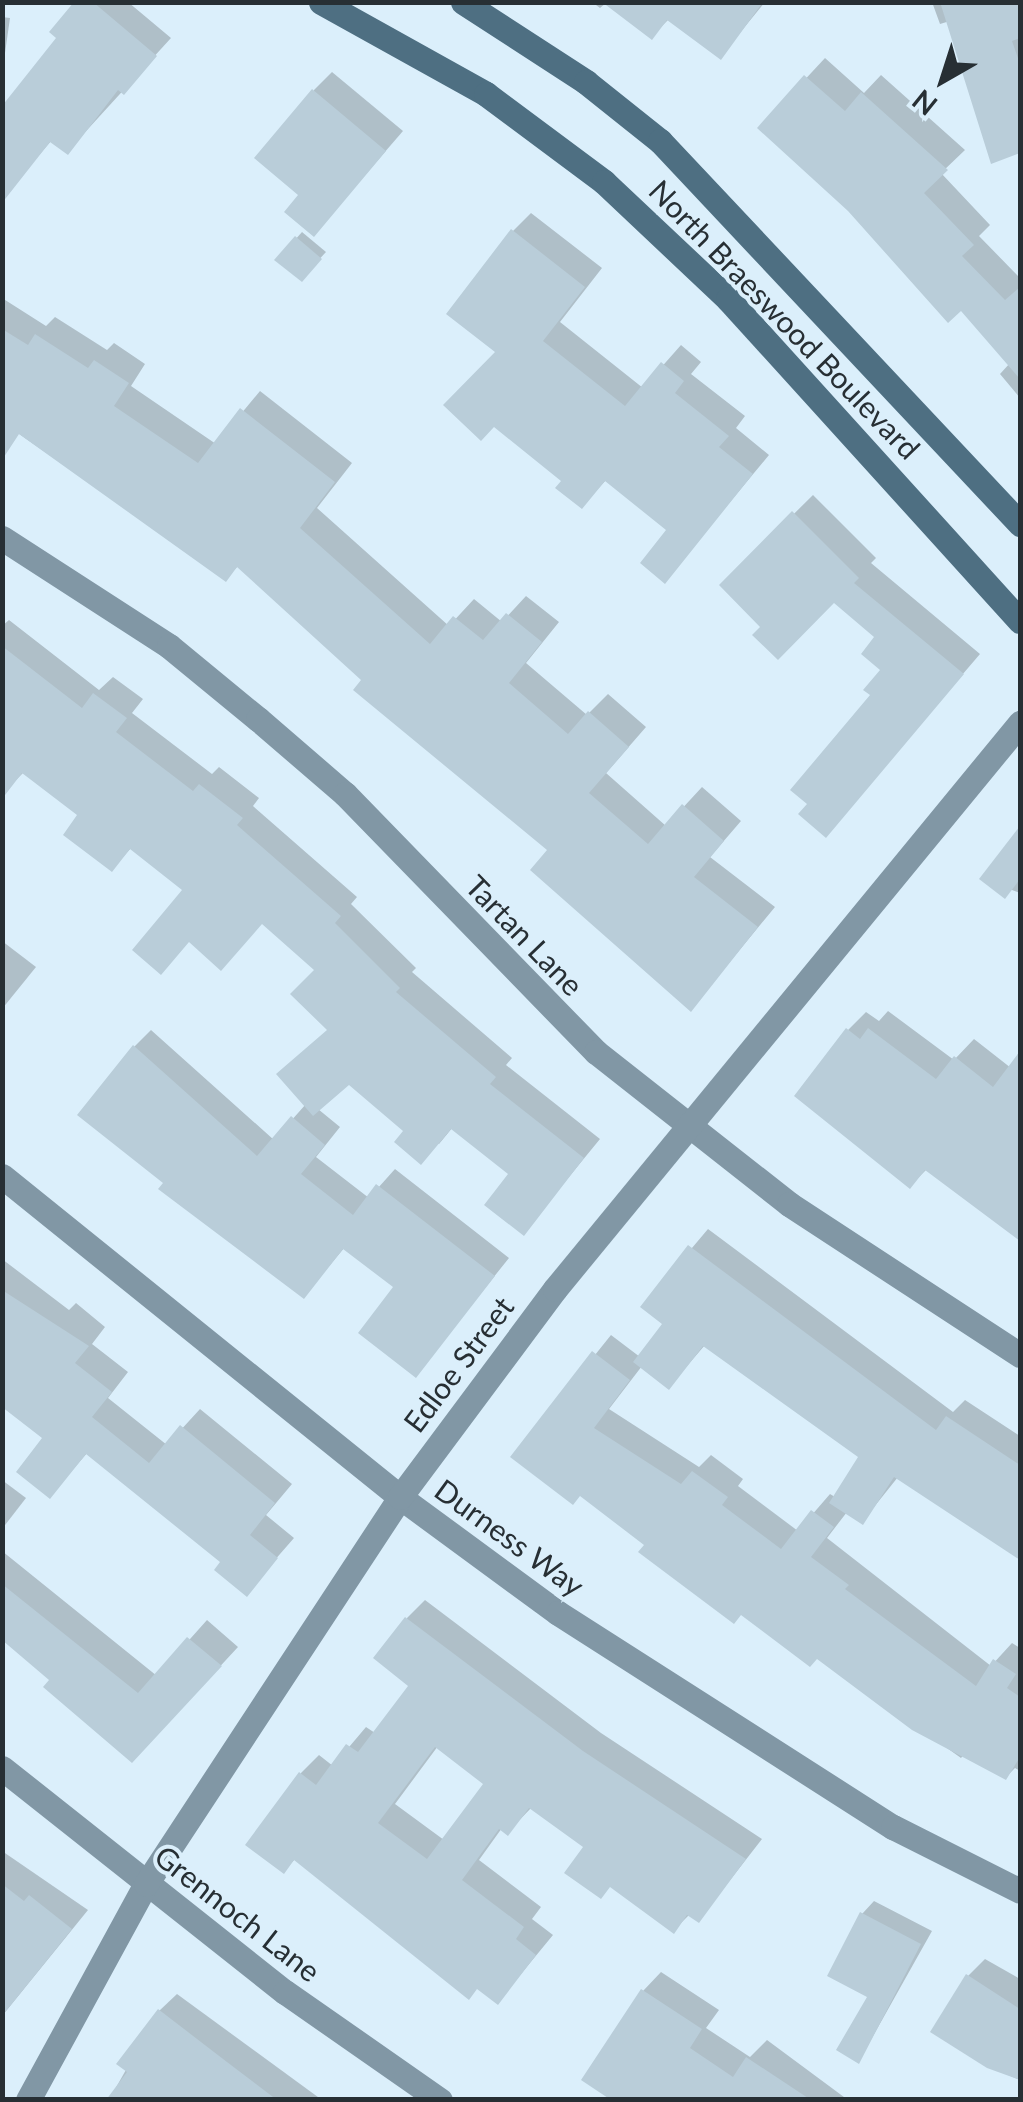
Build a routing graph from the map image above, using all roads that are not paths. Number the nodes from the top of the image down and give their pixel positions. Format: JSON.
{"nodes":[{"id":1,"x":321,"y":2,"type":"edge"},
{"id":2,"x":464,"y":2,"type":"edge"},
{"id":3,"x":1020,"y":524,"type":"edge"},
{"id":4,"x":2,"y":538,"type":"edge"},
{"id":5,"x":1020,"y":621,"type":"edge"},
{"id":6,"x":1020,"y":723,"type":"edge"},
{"id":7,"x":687,"y":1124,"type":"junction"},
{"id":8,"x":2,"y":1176,"type":"edge"},
{"id":9,"x":1020,"y":1355,"type":"edge"},
{"id":10,"x":400,"y":1496,"type":"junction"},
{"id":11,"x":2,"y":1768,"type":"edge"},
{"id":12,"x":146,"y":1884,"type":"junction"},
{"id":13,"x":1020,"y":1891,"type":"edge"},
{"id":14,"x":28,"y":2100,"type":"edge"},
{"id":15,"x":440,"y":2100,"type":"edge"}],
"edges":[{"from":1,"to":5,"type":"main road","name":"North Braeswood Boulevard"},
{"from":2,"to":3,"type":"main road","name":"North Braeswood Boulevard"},
{"from":4,"to":7,"type":"street","name":"Tartan Lane"},
{"from":6,"to":7,"type":"street","name":"Edloe Street"},
{"from":7,"to":9,"type":"street","name":"Tartan Lane"},
{"from":7,"to":10,"type":"street","name":"Edloe Street"},
{"from":8,"to":10,"type":"street","name":"Durness Way"},
{"from":10,"to":12,"type":"street","name":"Edloe Street"},
{"from":10,"to":13,"type":"street","name":"Durness Way"},
{"from":11,"to":12,"type":"street","name":"Grennoch Lane"},
{"from":12,"to":14,"type":"street","name":"Edloe Street"},
{"from":12,"to":15,"type":"street","name":"Grennoch Lane"}]}
